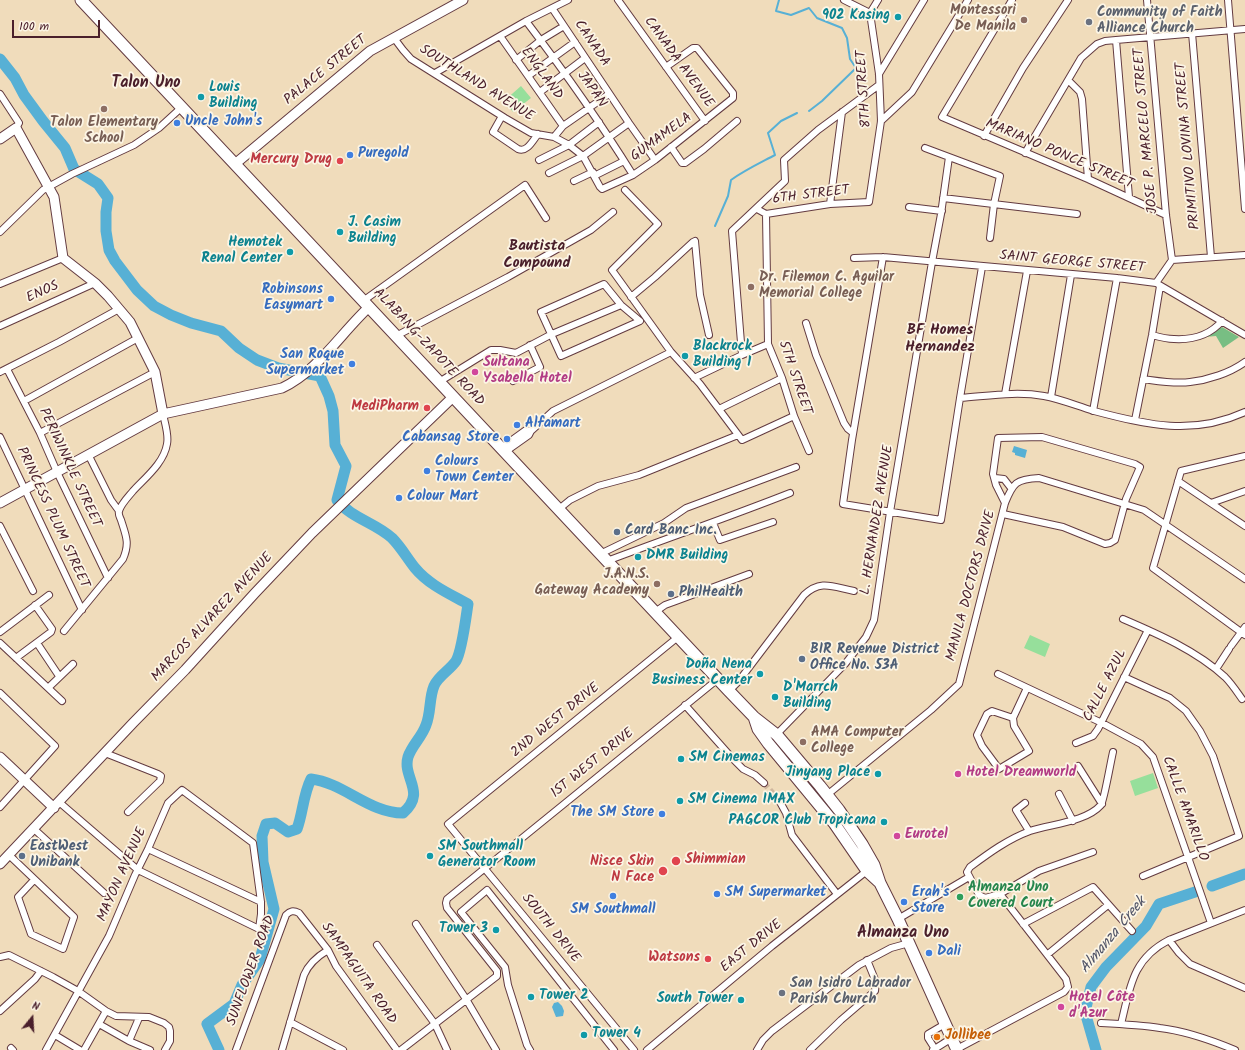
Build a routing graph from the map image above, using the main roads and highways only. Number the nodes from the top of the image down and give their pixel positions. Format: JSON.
{"nodes":[{"id":1,"x":81,"y":0,"type":"edge"},
{"id":2,"x":754,"y":717,"type":"junction"},
{"id":3,"x":870,"y":868,"type":"junction"},
{"id":4,"x":957,"y":1050,"type":"edge"}],
"edges":[{"from":1,"to":2,"type":"highway","name":"ALABANG-ZAPOTE ROAD"},
{"from":2,"to":3,"type":"highway","name":"ALABANG-ZAPOTE ROAD"},
{"from":2,"to":3,"type":"highway","name":"ALABANG-ZAPOTE ROAD"},
{"from":3,"to":4,"type":"highway","name":"ALABANG-ZAPOTE ROAD"}]}
